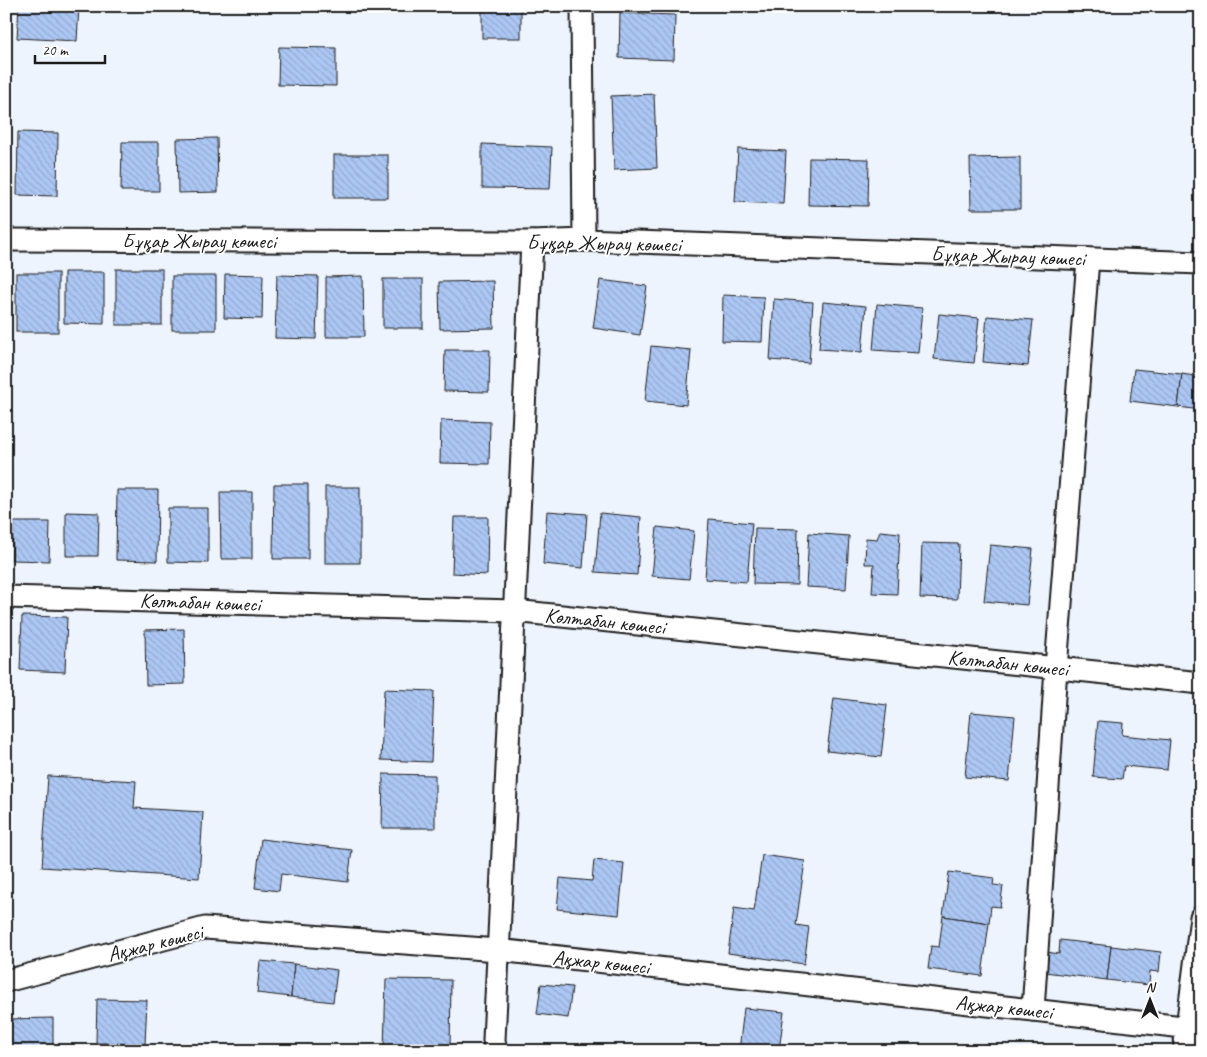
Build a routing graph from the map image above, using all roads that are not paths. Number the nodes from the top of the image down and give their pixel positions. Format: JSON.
{"nodes":[{"id":1,"x":582,"y":6,"type":"edge"},
{"id":2,"x":6,"y":240,"type":"edge"},
{"id":3,"x":584,"y":240,"type":"junction"},
{"id":4,"x":532,"y":242,"type":"junction"},
{"id":5,"x":1088,"y":259,"type":"junction"},
{"id":6,"x":1201,"y":264,"type":"edge"},
{"id":7,"x":6,"y":597,"type":"edge"},
{"id":8,"x":514,"y":611,"type":"junction"},
{"id":9,"x":1056,"y":668,"type":"junction"},
{"id":10,"x":1201,"y":683,"type":"edge"},
{"id":11,"x":1201,"y":917,"type":"edge"},
{"id":12,"x":498,"y":950,"type":"junction"},
{"id":13,"x":6,"y":981,"type":"edge"},
{"id":14,"x":1033,"y":1010,"type":"junction"},
{"id":15,"x":1194,"y":1028,"type":"edge"},
{"id":16,"x":496,"y":1051,"type":"edge"},
{"id":17,"x":1184,"y":1051,"type":"edge"}],
"edges":[{"from":1,"to":3,"type":"street"},
{"from":2,"to":4,"type":"street","name":"Бұқар Жырау көшесі"},
{"from":3,"to":4,"type":"street","name":"Бұқар Жырау көшесі"},
{"from":3,"to":5,"type":"street","name":"Бұқар Жырау көшесі"},
{"from":4,"to":8,"type":"street"},
{"from":5,"to":6,"type":"street","name":"Бұқар Жырау көшесі"},
{"from":5,"to":9,"type":"street"},
{"from":7,"to":8,"type":"street","name":"Көлтабан көшесі"},
{"from":8,"to":9,"type":"street","name":"Көлтабан көшесі"},
{"from":8,"to":12,"type":"street"},
{"from":9,"to":10,"type":"street","name":"Көлтабан көшесі"},
{"from":9,"to":14,"type":"street"},
{"from":11,"to":15,"type":"street"},
{"from":12,"to":13,"type":"street","name":"Ақжар көшесі"},
{"from":12,"to":14,"type":"street","name":"Ақжар көшесі"},
{"from":12,"to":16,"type":"street"},
{"from":14,"to":15,"type":"street","name":"Ақжар көшесі"},
{"from":15,"to":17,"type":"street"}]}
